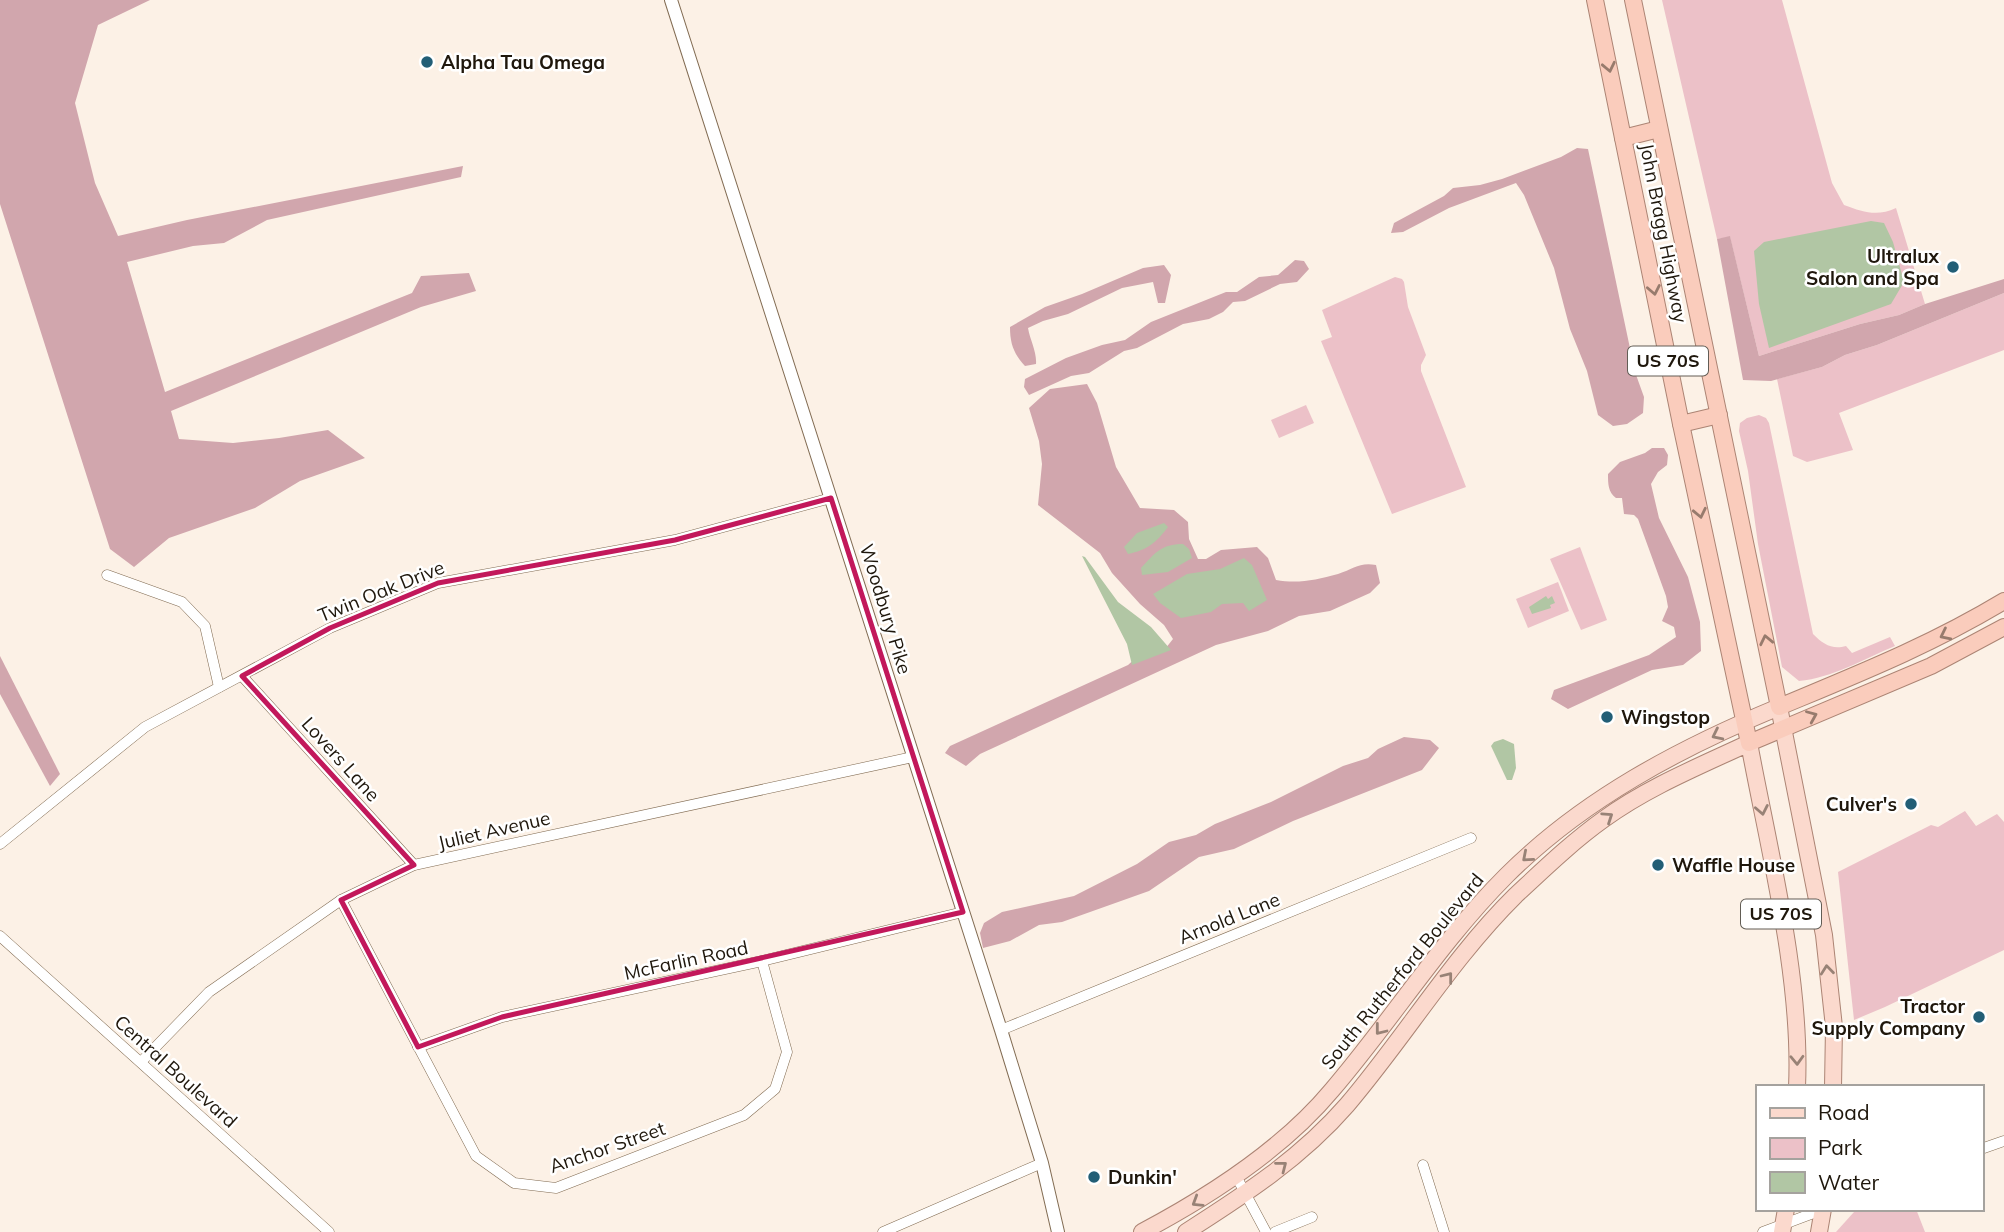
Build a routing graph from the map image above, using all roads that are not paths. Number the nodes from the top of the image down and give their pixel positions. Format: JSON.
{"nodes":[{"id":1,"x":671,"y":0,"type":"edge"},
{"id":2,"x":1595,"y":0,"type":"edge"},
{"id":3,"x":1633,"y":0,"type":"edge"},
{"id":4,"x":1659,"y":130,"type":"junction"},
{"id":5,"x":1623,"y":138,"type":"junction"},
{"id":6,"x":1719,"y":415,"type":"junction"},
{"id":7,"x":1681,"y":424,"type":"junction"},
{"id":8,"x":831,"y":498,"type":"junction"},
{"id":9,"x":107,"y":575,"type":"dead end"},
{"id":10,"x":2004,"y":600,"type":"edge"},
{"id":11,"x":2004,"y":627,"type":"edge"},
{"id":12,"x":243,"y":676,"type":"junction"},
{"id":13,"x":219,"y":687,"type":"junction"},
{"id":14,"x":1779,"y":707,"type":"junction"},
{"id":15,"x":1745,"y":721,"type":"junction"},
{"id":16,"x":1784,"y":729,"type":"junction"},
{"id":17,"x":1749,"y":743,"type":"junction"},
{"id":18,"x":913,"y":757,"type":"junction"},
{"id":19,"x":1471,"y":838,"type":"dead end"},
{"id":20,"x":0,"y":844,"type":"edge"},
{"id":21,"x":414,"y":865,"type":"junction"},
{"id":22,"x":341,"y":900,"type":"junction"},
{"id":23,"x":963,"y":912,"type":"junction"},
{"id":24,"x":0,"y":936,"type":"edge"},
{"id":25,"x":762,"y":961,"type":"junction"},
{"id":26,"x":1001,"y":1030,"type":"junction"},
{"id":27,"x":418,"y":1047,"type":"junction"},
{"id":28,"x":141,"y":1062,"type":"junction"},
{"id":29,"x":1797,"y":1085,"type":"edge"},
{"id":30,"x":1833,"y":1085,"type":"edge"},
{"id":31,"x":2004,"y":1141,"type":"edge"},
{"id":32,"x":1983,"y":1148,"type":"edge"},
{"id":33,"x":1042,"y":1163,"type":"junction"},
{"id":34,"x":1423,"y":1165,"type":"dead end"},
{"id":35,"x":1236,"y":1176,"type":"junction"},
{"id":36,"x":1247,"y":1194,"type":"junction"},
{"id":37,"x":1817,"y":1211,"type":"edge"},
{"id":38,"x":1823,"y":1211,"type":"edge"},
{"id":39,"x":1312,"y":1217,"type":"dead end"},
{"id":40,"x":1784,"y":1222,"type":"edge"},
{"id":41,"x":329,"y":1232,"type":"edge"},
{"id":42,"x":883,"y":1232,"type":"edge"},
{"id":43,"x":1058,"y":1232,"type":"edge"},
{"id":44,"x":1142,"y":1232,"type":"edge"},
{"id":45,"x":1186,"y":1232,"type":"edge"},
{"id":46,"x":1266,"y":1232,"type":"edge"},
{"id":47,"x":1275,"y":1232,"type":"edge"},
{"id":48,"x":1444,"y":1232,"type":"edge"},
{"id":49,"x":1763,"y":1232,"type":"edge"},
{"id":50,"x":1819,"y":1232,"type":"edge"}],
"edges":[{"from":1,"to":8,"type":"street","name":"Woodbury Pike"},
{"from":2,"to":5,"type":"highway","name":"John Bragg Highway","number":"US 70S","one_way":true},
{"from":3,"to":4,"type":"highway","name":"John Bragg Highway","number":"US 70S"},
{"from":4,"to":5,"type":"highway"},
{"from":4,"to":6,"type":"highway","name":"John Bragg Highway","number":"US 70S"},
{"from":5,"to":7,"type":"highway","name":"John Bragg Highway","number":"US 70S","one_way":true},
{"from":6,"to":7,"type":"highway"},
{"from":14,"to":6,"type":"highway","name":"John Bragg Highway","number":"US 70S","one_way":true},
{"from":7,"to":15,"type":"highway","name":"John Bragg Highway","number":"US 70S","one_way":true},
{"from":8,"to":12,"type":"street","name":"Twin Oak Drive"},
{"from":8,"to":18,"type":"street","name":"Woodbury Pike"},
{"from":9,"to":13,"type":"street"},
{"from":10,"to":14,"type":"highway","name":"South Rutherford Boulevard","one_way":true},
{"from":16,"to":11,"type":"highway","name":"South Rutherford Boulevard","one_way":true},
{"from":12,"to":13,"type":"street","name":"Twin Oak Drive"},
{"from":12,"to":21,"type":"street","name":"Lovers Lane"},
{"from":13,"to":20,"type":"street","name":"Twin Oak Drive"},
{"from":14,"to":15,"type":"main road","name":"South Rutherford Boulevard"},
{"from":14,"to":16,"type":"main road","number":"US 70S"},
{"from":15,"to":17,"type":"highway","number":"US 70S"},
{"from":15,"to":35,"type":"main road","name":"South Rutherford Boulevard","one_way":true},
{"from":16,"to":17,"type":"highway","name":"South Rutherford Boulevard"},
{"from":30,"to":16,"type":"main road","number":"US 70S","one_way":true},
{"from":17,"to":29,"type":"main road","number":"US 70S","one_way":true},
{"from":36,"to":17,"type":"main road","name":"South Rutherford Boulevard","one_way":true},
{"from":18,"to":21,"type":"street","name":"Juliet Avenue"},
{"from":18,"to":23,"type":"street","name":"Woodbury Pike"},
{"from":19,"to":26,"type":"street","name":"Arnold Lane"},
{"from":21,"to":22,"type":"street","name":"Juliet Avenue"},
{"from":22,"to":27,"type":"street","name":"Anchor Street"},
{"from":22,"to":28,"type":"street","name":"Juliet Avenue"},
{"from":23,"to":25,"type":"street","name":"McFarlin Road"},
{"from":23,"to":26,"type":"street","name":"Woodbury Pike"},
{"from":24,"to":28,"type":"street","name":"Central Boulevard"},
{"from":25,"to":27,"type":"street","name":"McFarlin Road"},
{"from":25,"to":27,"type":"street","name":"Anchor Street"},
{"from":26,"to":33,"type":"street","name":"Woodbury Pike"},
{"from":28,"to":41,"type":"street","name":"Central Boulevard"},
{"from":31,"to":32,"type":"street"},
{"from":33,"to":42,"type":"street"},
{"from":33,"to":43,"type":"street","name":"Woodbury Pike"},
{"from":34,"to":48,"type":"street"},
{"from":35,"to":36,"type":"street"},
{"from":35,"to":44,"type":"main road","name":"South Rutherford Boulevard","one_way":true},
{"from":36,"to":45,"type":"main road","name":"South Rutherford Boulevard"},
{"from":36,"to":46,"type":"street"},
{"from":37,"to":40,"type":"street"},
{"from":38,"to":50,"type":"main road"},
{"from":39,"to":47,"type":"street"},
{"from":40,"to":49,"type":"street"}]}
